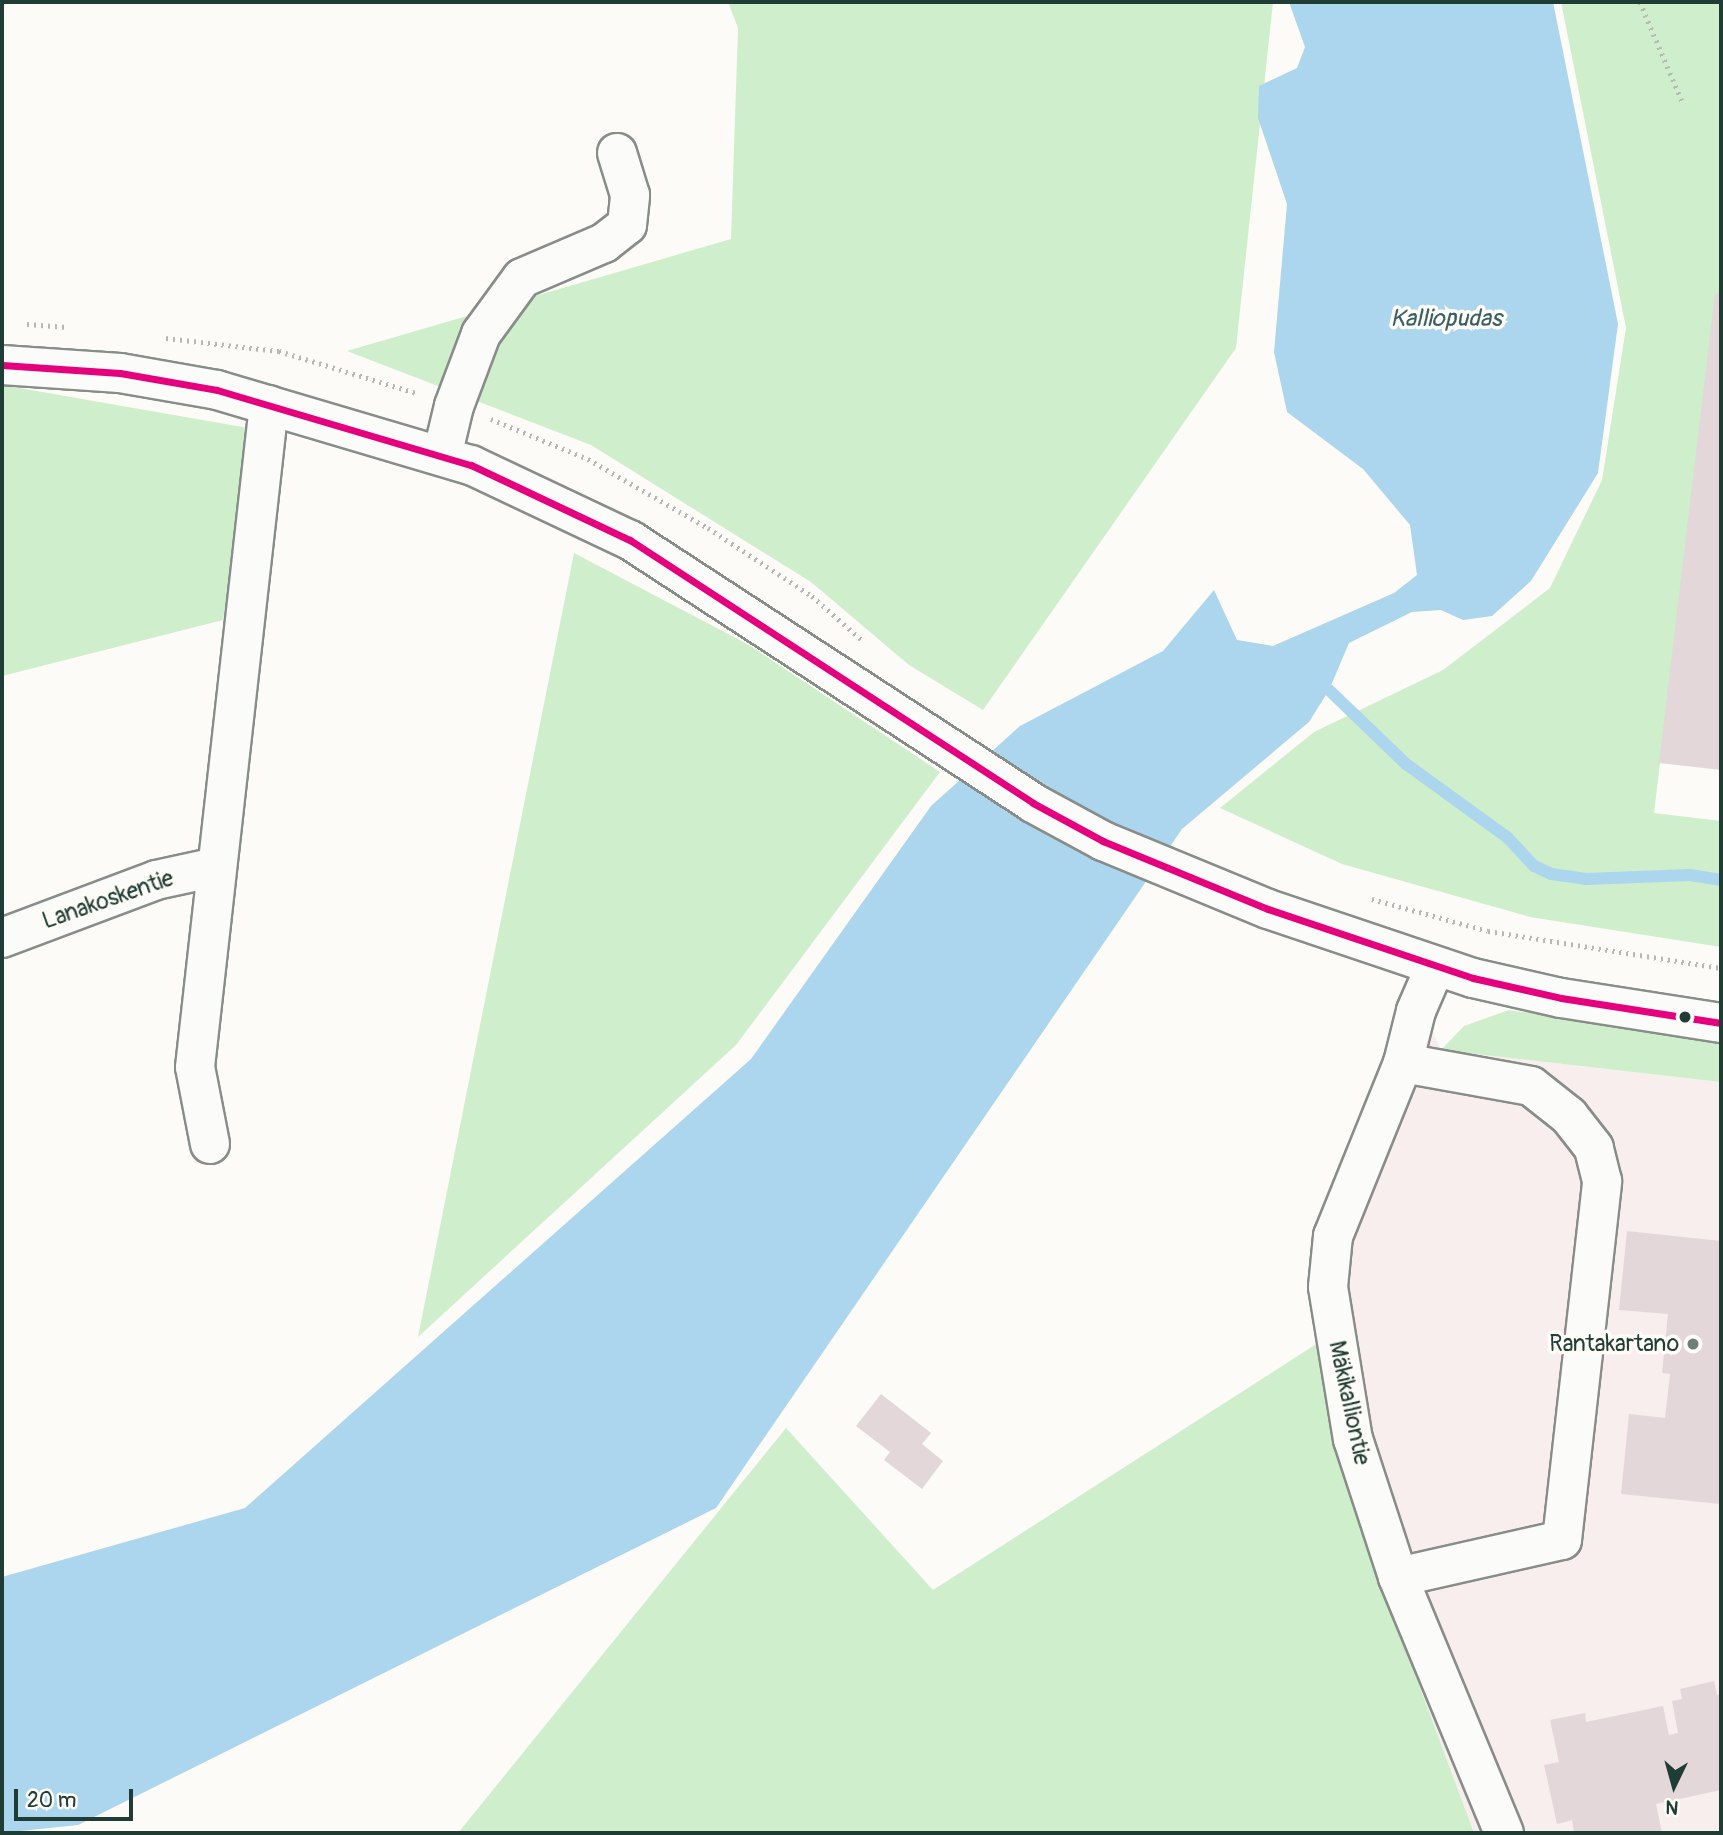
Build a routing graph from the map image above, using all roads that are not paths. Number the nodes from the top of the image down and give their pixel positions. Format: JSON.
{"nodes":[{"id":1,"x":617,"y":153,"type":"dead end"},
{"id":2,"x":2,"y":365,"type":"edge"},
{"id":3,"x":269,"y":405,"type":"junction"},
{"id":4,"x":442,"y":456,"type":"junction"},
{"id":5,"x":216,"y":867,"type":"junction"},
{"id":6,"x":2,"y":938,"type":"edge"},
{"id":7,"x":1436,"y":967,"type":"junction"},
{"id":8,"x":1721,"y":1023,"type":"edge"},
{"id":9,"x":1403,"y":1063,"type":"junction"},
{"id":10,"x":210,"y":1144,"type":"dead end"},
{"id":11,"x":1398,"y":1577,"type":"junction"},
{"id":12,"x":1504,"y":1833,"type":"edge"}],
"edges":[{"from":1,"to":4,"type":"street"},
{"from":2,"to":3,"type":"street"},
{"from":3,"to":4,"type":"street"},
{"from":3,"to":5,"type":"street"},
{"from":4,"to":7,"type":"street"},
{"from":5,"to":6,"type":"street","name":"Lanakoskentie"},
{"from":5,"to":10,"type":"street"},
{"from":7,"to":8,"type":"street"},
{"from":7,"to":9,"type":"street","name":"Mäkikalliontie"},
{"from":9,"to":11,"type":"street","name":"Mäkikalliontie"},
{"from":9,"to":11,"type":"street"},
{"from":11,"to":12,"type":"street","name":"Mäkikalliontie"}]}
